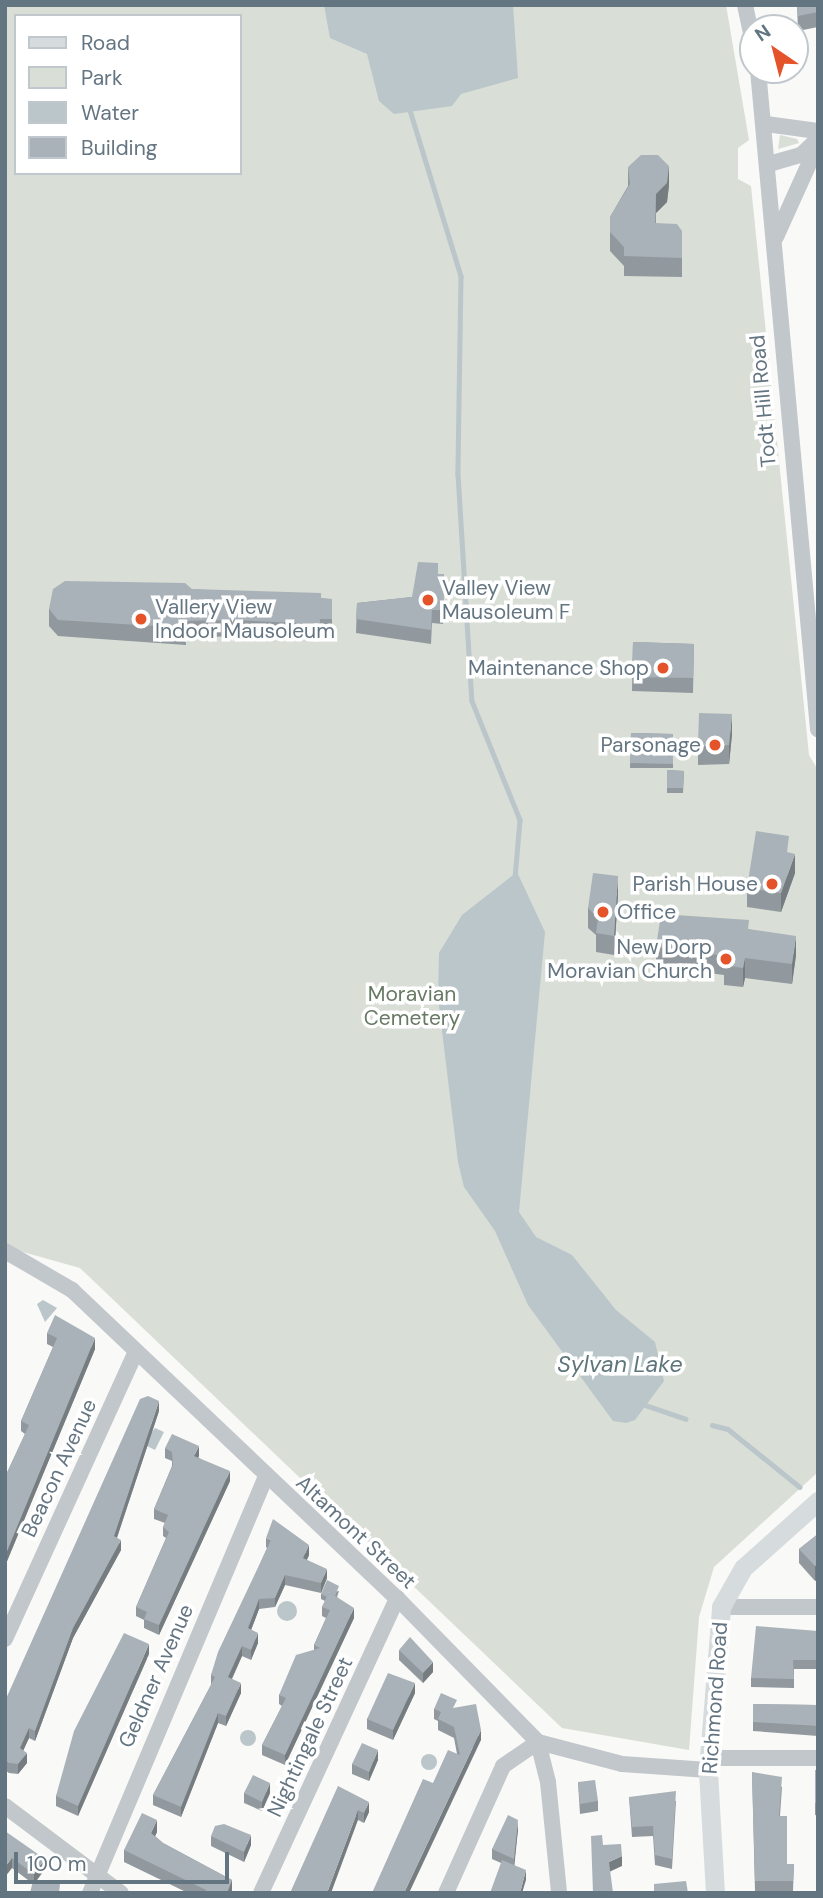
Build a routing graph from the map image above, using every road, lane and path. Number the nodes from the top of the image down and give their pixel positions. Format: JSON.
{"nodes":[{"id":1,"x":760,"y":84,"type":"edge"},
{"id":2,"x":766,"y":124,"type":"junction"},
{"id":3,"x":818,"y":131,"type":"edge"},
{"id":4,"x":818,"y":138,"type":"edge"},
{"id":5,"x":818,"y":144,"type":"edge"},
{"id":6,"x":769,"y":164,"type":"junction"},
{"id":7,"x":773,"y":243,"type":"junction"},
{"id":8,"x":818,"y":729,"type":"edge"},
{"id":9,"x":5,"y":1251,"type":"edge"},
{"id":10,"x":135,"y":1354,"type":"junction"},
{"id":11,"x":266,"y":1477,"type":"junction"},
{"id":12,"x":818,"y":1501,"type":"edge"},
{"id":13,"x":397,"y":1598,"type":"junction"},
{"id":14,"x":13,"y":1601,"type":"edge"},
{"id":15,"x":721,"y":1606,"type":"junction"},
{"id":16,"x":818,"y":1607,"type":"edge"},
{"id":17,"x":5,"y":1639,"type":"edge"},
{"id":18,"x":538,"y":1742,"type":"junction"},
{"id":19,"x":818,"y":1758,"type":"edge"},
{"id":20,"x":709,"y":1764,"type":"junction"},
{"id":21,"x":5,"y":1806,"type":"edge"},
{"id":22,"x":93,"y":1872,"type":"junction"},
{"id":23,"x":90,"y":1893,"type":"edge"},
{"id":24,"x":121,"y":1893,"type":"edge"},
{"id":25,"x":261,"y":1893,"type":"edge"},
{"id":26,"x":446,"y":1893,"type":"edge"},
{"id":27,"x":559,"y":1893,"type":"edge"},
{"id":28,"x":715,"y":1893,"type":"edge"}],
"edges":[{"from":1,"to":2,"type":"street","name":"Todt Hill Road"},
{"from":2,"to":3,"type":"street"},
{"from":2,"to":6,"type":"street","name":"Todt Hill Road"},
{"from":4,"to":6,"type":"street"},
{"from":5,"to":7,"type":"street"},
{"from":6,"to":7,"type":"street","name":"Todt Hill Road"},
{"from":7,"to":8,"type":"street","name":"Todt Hill Road"},
{"from":9,"to":10,"type":"street","name":"Altamont Street"},
{"from":10,"to":11,"type":"street","name":"Altamont Street"},
{"from":10,"to":14,"type":"street","name":"Beacon Avenue"},
{"from":11,"to":13,"type":"street","name":"Altamont Street"},
{"from":11,"to":22,"type":"street","name":"Geldner Avenue"},
{"from":12,"to":15,"type":"main road","name":"Richmond Road"},
{"from":13,"to":18,"type":"street","name":"Altamont Street"},
{"from":13,"to":25,"type":"street","name":"Nightingale Street"},
{"from":14,"to":17,"type":"street","name":"Beacon Avenue"},
{"from":15,"to":16,"type":"street"},
{"from":15,"to":20,"type":"main road","name":"Richmond Road"},
{"from":18,"to":20,"type":"street"},
{"from":18,"to":26,"type":"street"},
{"from":18,"to":27,"type":"street"},
{"from":19,"to":20,"type":"street"},
{"from":20,"to":28,"type":"main road","name":"Richmond Road"},
{"from":21,"to":22,"type":"street"},
{"from":22,"to":23,"type":"street","name":"Geldner Avenue"},
{"from":22,"to":24,"type":"street"}]}
